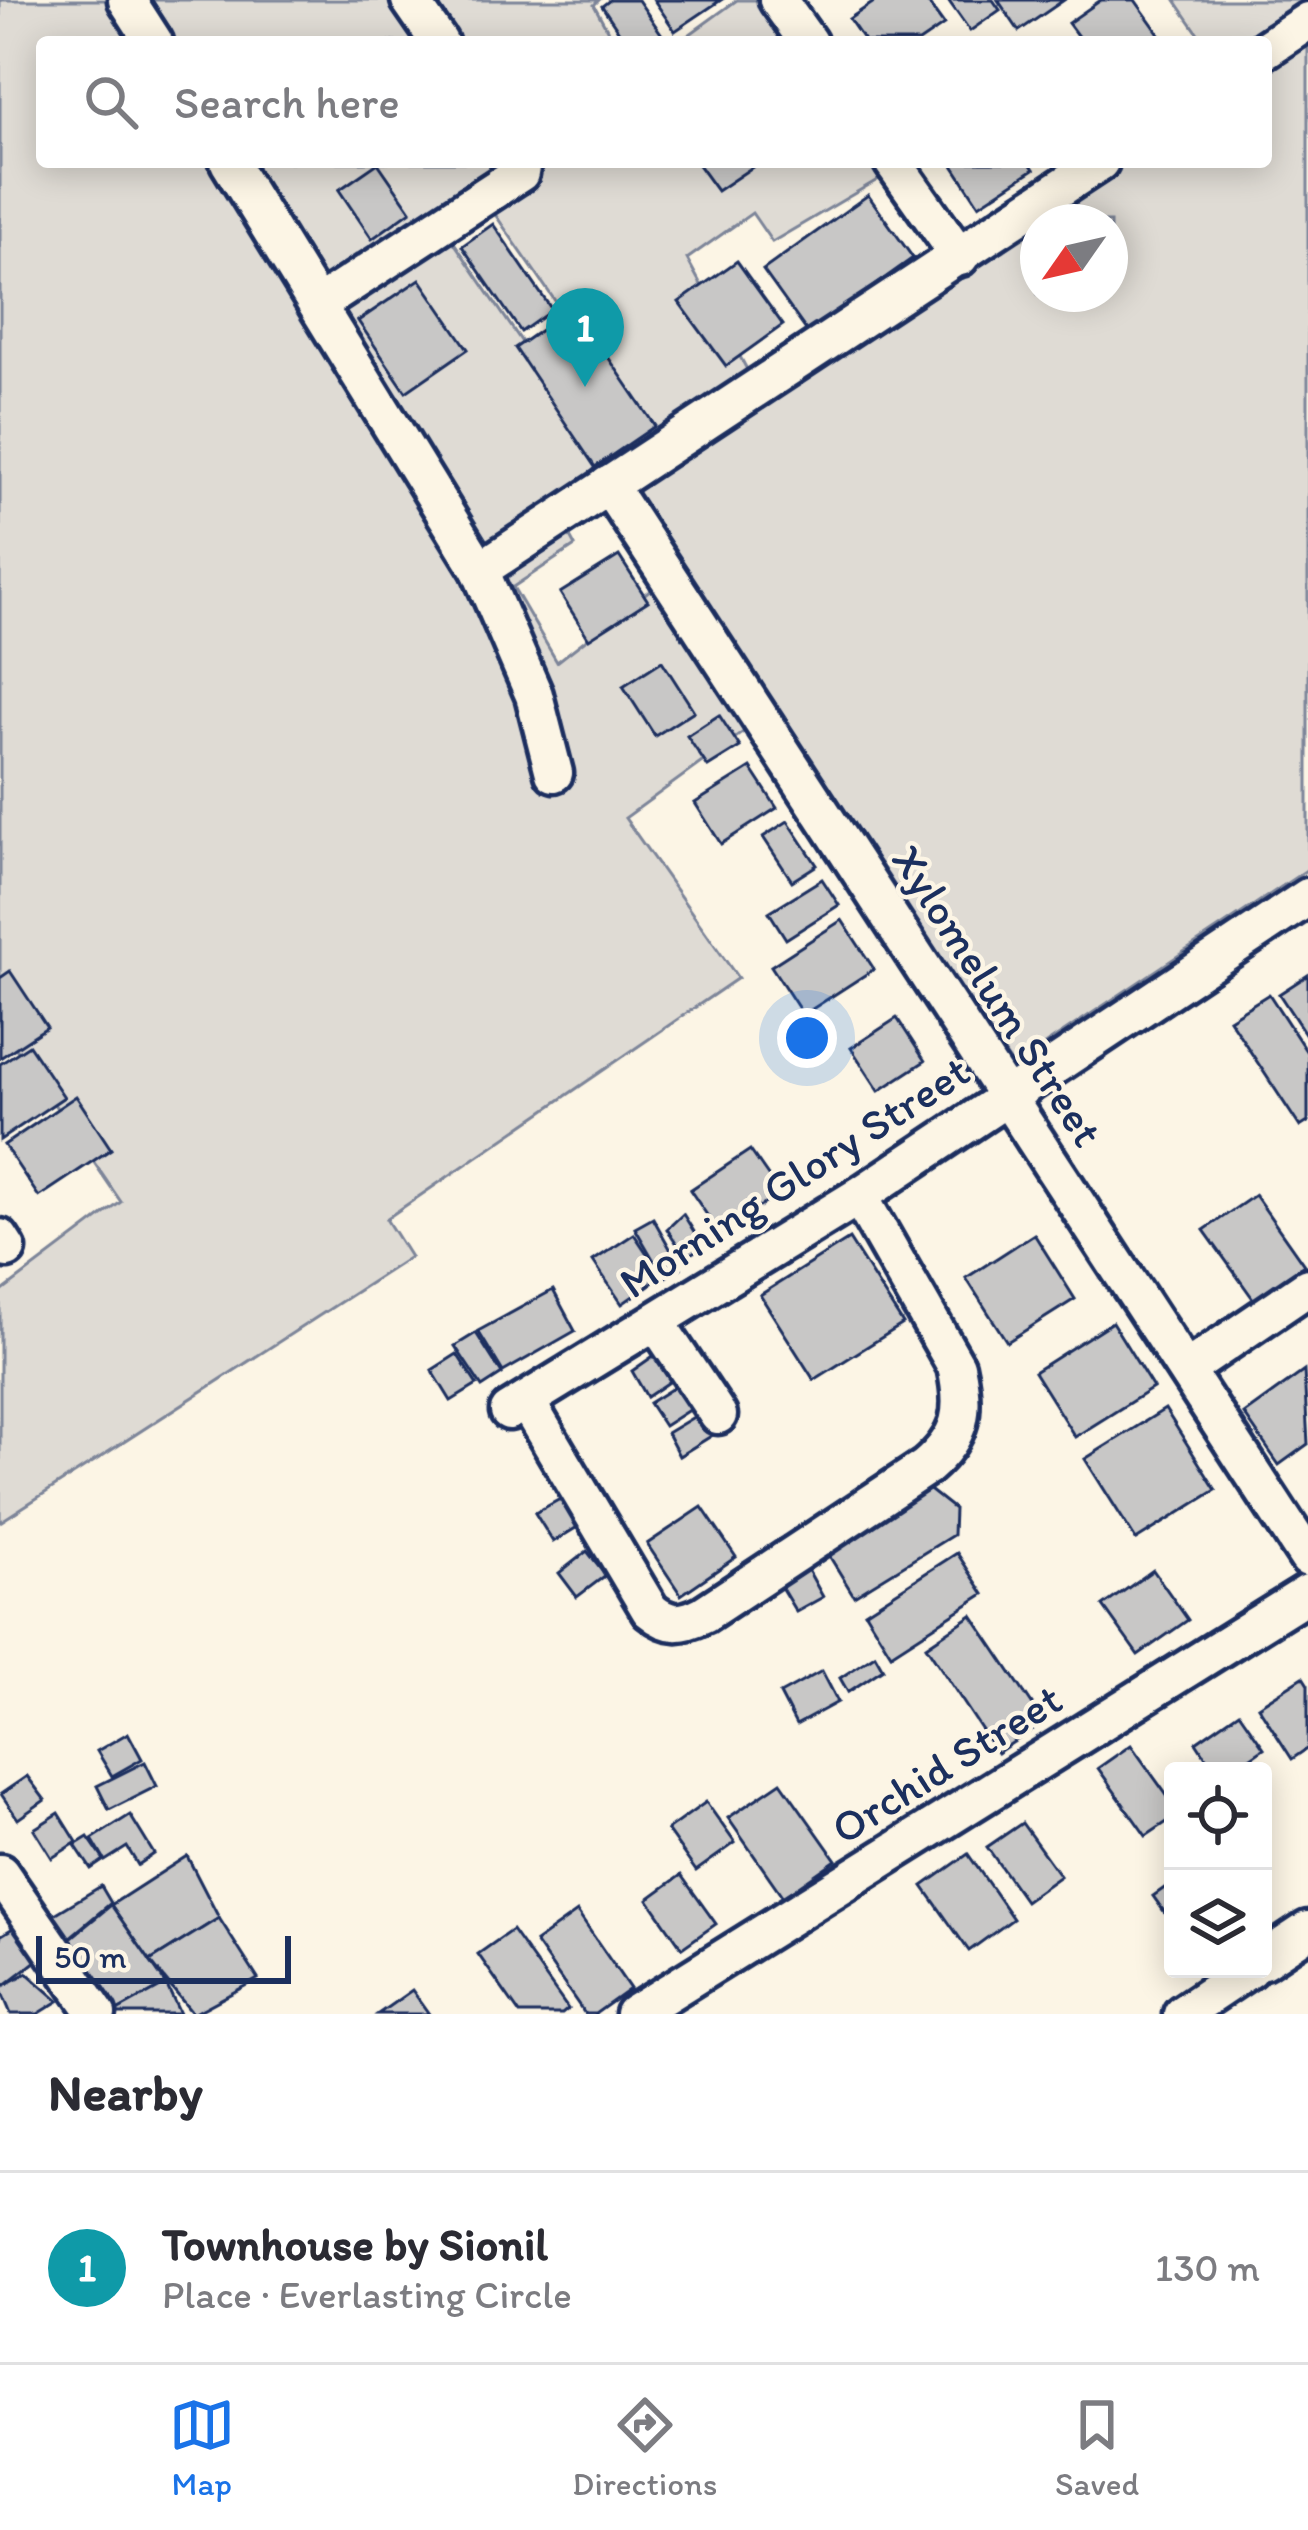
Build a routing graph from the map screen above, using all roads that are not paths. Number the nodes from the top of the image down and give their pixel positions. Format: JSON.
{"nodes":[{"id":1,"x":128,"y":0,"type":"edge"},
{"id":2,"x":410,"y":0,"type":"edge"},
{"id":3,"x":778,"y":0,"type":"edge"},
{"id":4,"x":1308,"y":21,"type":"edge"},
{"id":5,"x":150,"y":36,"type":"edge"},
{"id":6,"x":436,"y":36,"type":"edge"},
{"id":7,"x":804,"y":36,"type":"edge"},
{"id":8,"x":1272,"y":45,"type":"edge"},
{"id":9,"x":233,"y":168,"type":"edge"},
{"id":10,"x":520,"y":168,"type":"edge"},
{"id":11,"x":897,"y":168,"type":"edge"},
{"id":12,"x":1091,"y":168,"type":"edge"},
{"id":13,"x":960,"y":257,"type":"junction"},
{"id":14,"x":319,"y":304,"type":"junction"},
{"id":15,"x":608,"y":485,"type":"junction"},
{"id":16,"x":480,"y":570,"type":"junction"},
{"id":17,"x":554,"y":773,"type":"dead end"},
{"id":18,"x":1308,"y":897,"type":"edge"},
{"id":19,"x":1007,"y":1097,"type":"junction"},
{"id":20,"x":859,"y":1196,"type":"junction"},
{"id":21,"x":1308,"y":1287,"type":"edge"},
{"id":22,"x":656,"y":1322,"type":"junction"},
{"id":23,"x":1186,"y":1370,"type":"junction"},
{"id":24,"x":718,"y":1414,"type":"dead end"},
{"id":25,"x":1308,"y":1558,"type":"edge"},
{"id":26,"x":1308,"y":1593,"type":"edge"},
{"id":27,"x":0,"y":1874,"type":"edge"},
{"id":28,"x":1308,"y":1930,"type":"edge"},
{"id":29,"x":1272,"y":1954,"type":"edge"},
{"id":30,"x":1236,"y":1978,"type":"edge"},
{"id":31,"x":97,"y":2014,"type":"edge"},
{"id":32,"x":634,"y":2014,"type":"edge"},
{"id":33,"x":1182,"y":2014,"type":"edge"}],
"edges":[{"from":1,"to":5,"type":"street"},
{"from":2,"to":6,"type":"street"},
{"from":3,"to":7,"type":"street"},
{"from":4,"to":8,"type":"street"},
{"from":9,"to":14,"type":"street"},
{"from":10,"to":14,"type":"street"},
{"from":11,"to":13,"type":"street"},
{"from":12,"to":13,"type":"street"},
{"from":13,"to":15,"type":"street"},
{"from":14,"to":16,"type":"street"},
{"from":15,"to":16,"type":"street"},
{"from":15,"to":19,"type":"street","name":"Xylomelum Street"},
{"from":16,"to":17,"type":"street"},
{"from":18,"to":19,"type":"street","name":"Morning Glory Street"},
{"from":19,"to":20,"type":"street","name":"Morning Glory Street"},
{"from":19,"to":23,"type":"street","name":"Xylomelum Street"},
{"from":20,"to":22,"type":"street","name":"Morning Glory Street"},
{"from":20,"to":22,"type":"street","name":"Morning Glory Street"},
{"from":21,"to":23,"type":"street"},
{"from":22,"to":24,"type":"street"},
{"from":23,"to":25,"type":"street","name":"Xylomelum Street"},
{"from":26,"to":32,"type":"street","name":"Orchid Street"},
{"from":27,"to":31,"type":"street"},
{"from":28,"to":29,"type":"street"},
{"from":30,"to":33,"type":"street"}]}
